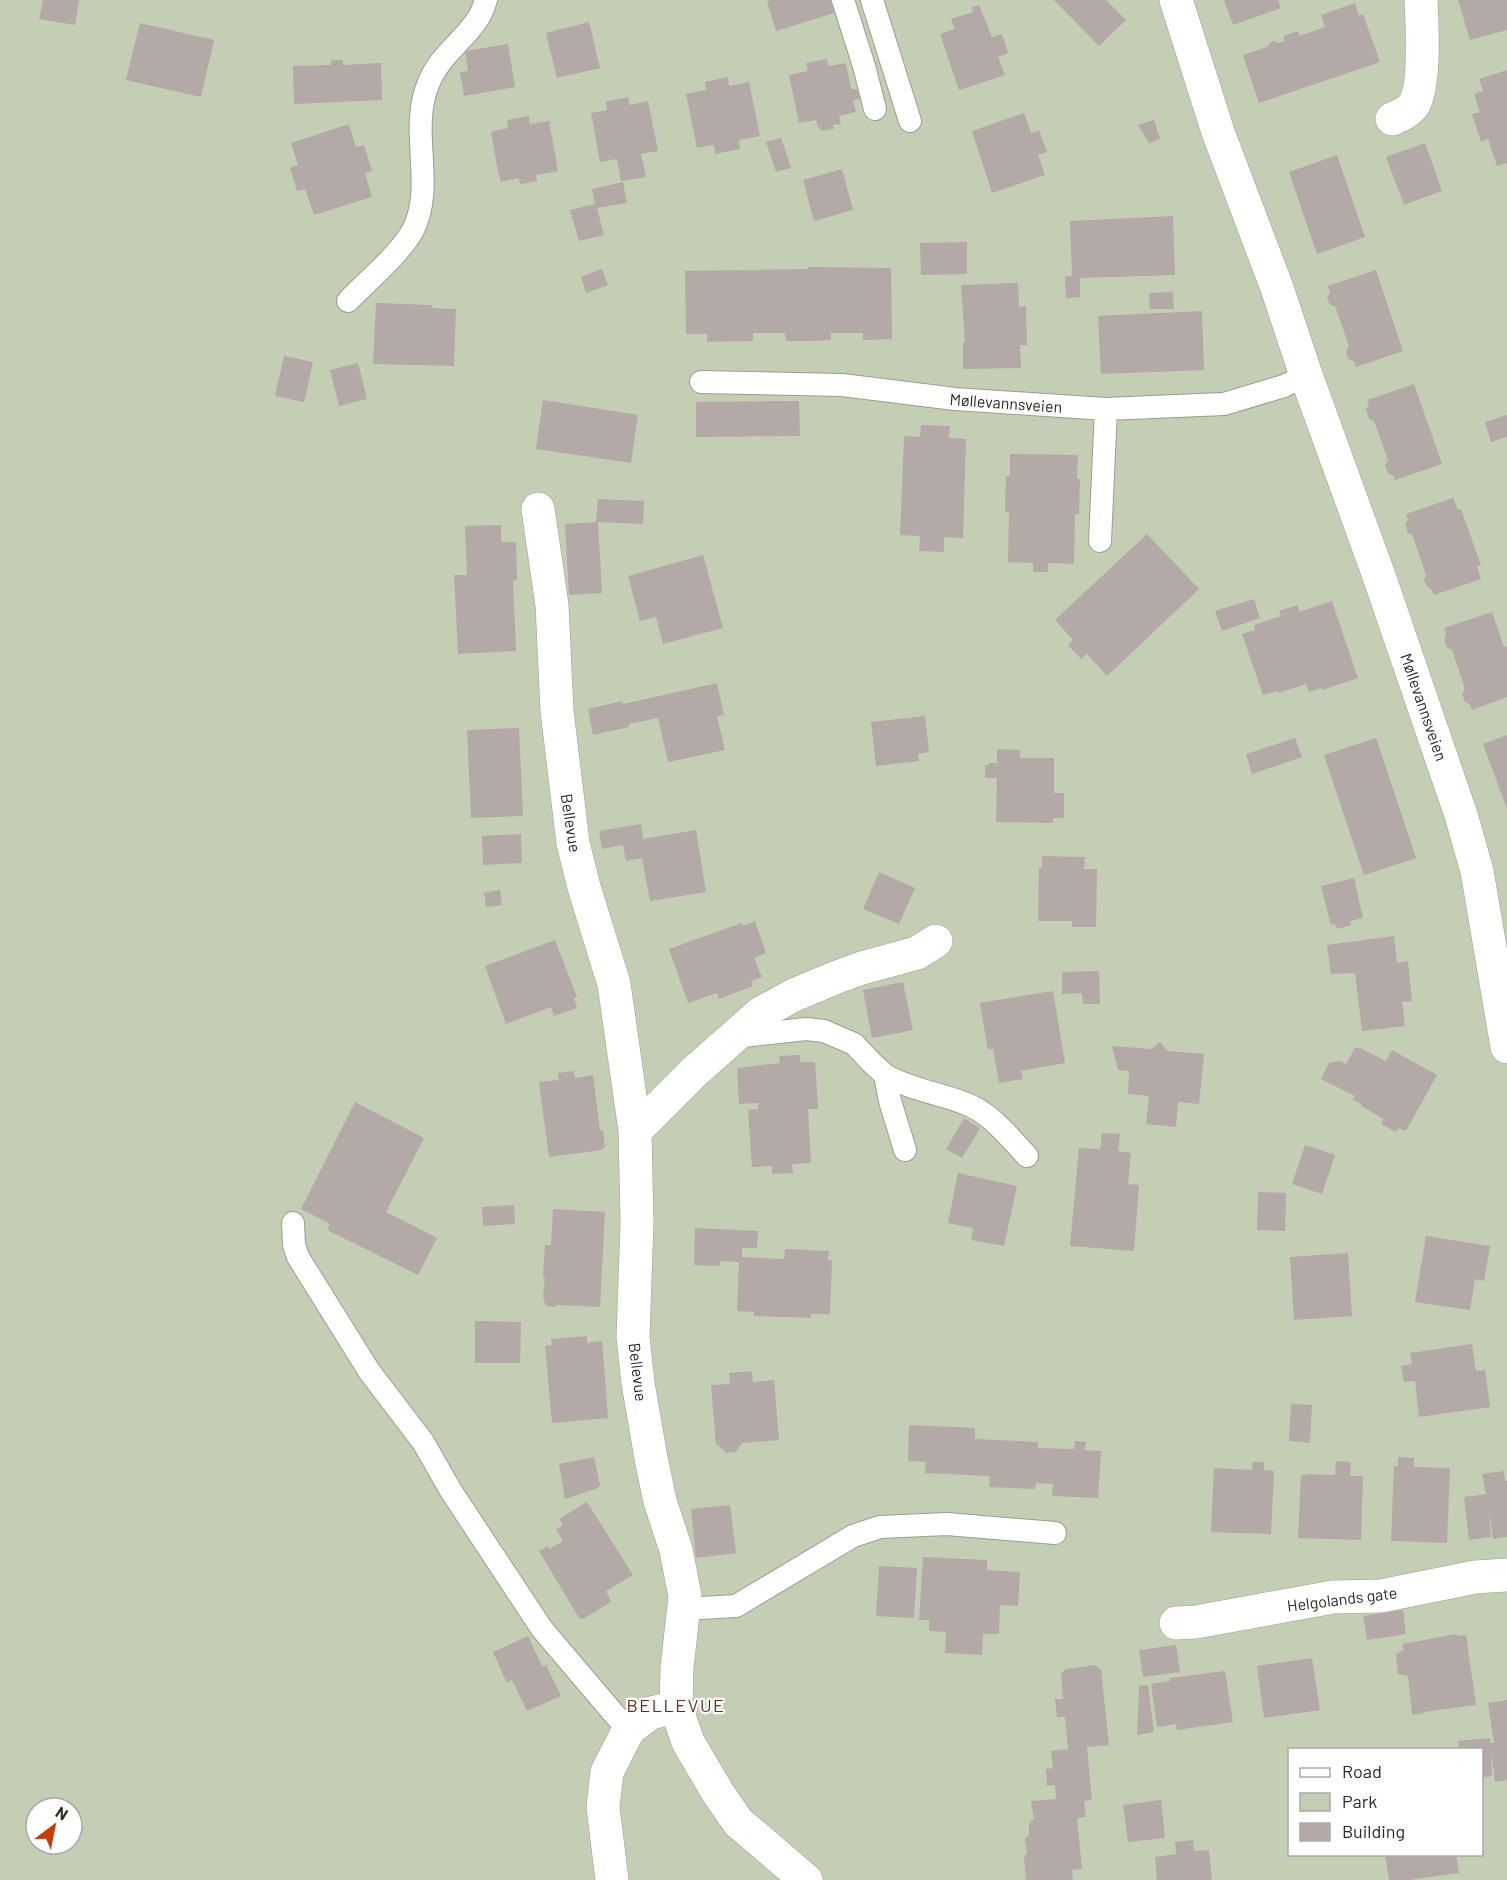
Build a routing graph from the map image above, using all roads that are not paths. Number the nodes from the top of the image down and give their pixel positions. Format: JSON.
{"nodes":[{"id":1,"x":486,"y":0,"type":"edge"},
{"id":2,"x":843,"y":0,"type":"edge"},
{"id":3,"x":872,"y":0,"type":"edge"},
{"id":4,"x":1176,"y":0,"type":"edge"},
{"id":5,"x":1422,"y":0,"type":"edge"},
{"id":6,"x":875,"y":109,"type":"dead end"},
{"id":7,"x":1392,"y":119,"type":"dead end"},
{"id":8,"x":910,"y":122,"type":"dead end"},
{"id":9,"x":348,"y":301,"type":"dead end"},
{"id":10,"x":1306,"y":375,"type":"junction"},
{"id":11,"x":701,"y":382,"type":"dead end"},
{"id":12,"x":1106,"y":409,"type":"junction"},
{"id":13,"x":538,"y":509,"type":"dead end"},
{"id":14,"x":1100,"y":541,"type":"dead end"},
{"id":15,"x":936,"y":941,"type":"dead end"},
{"id":16,"x":734,"y":1037,"type":"junction"},
{"id":17,"x":1507,"y":1047,"type":"edge"},
{"id":18,"x":885,"y":1075,"type":"junction"},
{"id":19,"x":635,"y":1131,"type":"junction"},
{"id":20,"x":905,"y":1150,"type":"dead end"},
{"id":21,"x":1027,"y":1156,"type":"dead end"},
{"id":22,"x":293,"y":1223,"type":"dead end"},
{"id":23,"x":1054,"y":1533,"type":"dead end"},
{"id":24,"x":1507,"y":1575,"type":"edge"},
{"id":25,"x":684,"y":1609,"type":"junction"},
{"id":26,"x":1176,"y":1623,"type":"dead end"},
{"id":27,"x":676,"y":1707,"type":"junction"},
{"id":28,"x":629,"y":1729,"type":"junction"},
{"id":29,"x":612,"y":1880,"type":"edge"},
{"id":30,"x":806,"y":1880,"type":"edge"}],
"edges":[{"from":1,"to":9,"type":"lane"},
{"from":2,"to":6,"type":"lane"},
{"from":3,"to":8,"type":"lane"},
{"from":4,"to":10,"type":"street","name":"Møllevannsveien"},
{"from":5,"to":7,"type":"street"},
{"from":10,"to":12,"type":"lane","name":"Møllevannsveien"},
{"from":10,"to":17,"type":"street","name":"Møllevannsveien"},
{"from":11,"to":12,"type":"lane","name":"Møllevannsveien"},
{"from":12,"to":14,"type":"lane"},
{"from":13,"to":19,"type":"street","name":"Bellevue"},
{"from":15,"to":16,"type":"street"},
{"from":16,"to":18,"type":"lane"},
{"from":16,"to":19,"type":"street"},
{"from":18,"to":20,"type":"lane"},
{"from":18,"to":21,"type":"lane"},
{"from":19,"to":25,"type":"street","name":"Bellevue"},
{"from":22,"to":28,"type":"lane"},
{"from":23,"to":25,"type":"lane"},
{"from":24,"to":26,"type":"street","name":"Helgolands gate"},
{"from":25,"to":27,"type":"street","name":"Bellevue"},
{"from":27,"to":28,"type":"street"},
{"from":27,"to":30,"type":"street","name":"Bellevue"},
{"from":28,"to":29,"type":"street"}]}
